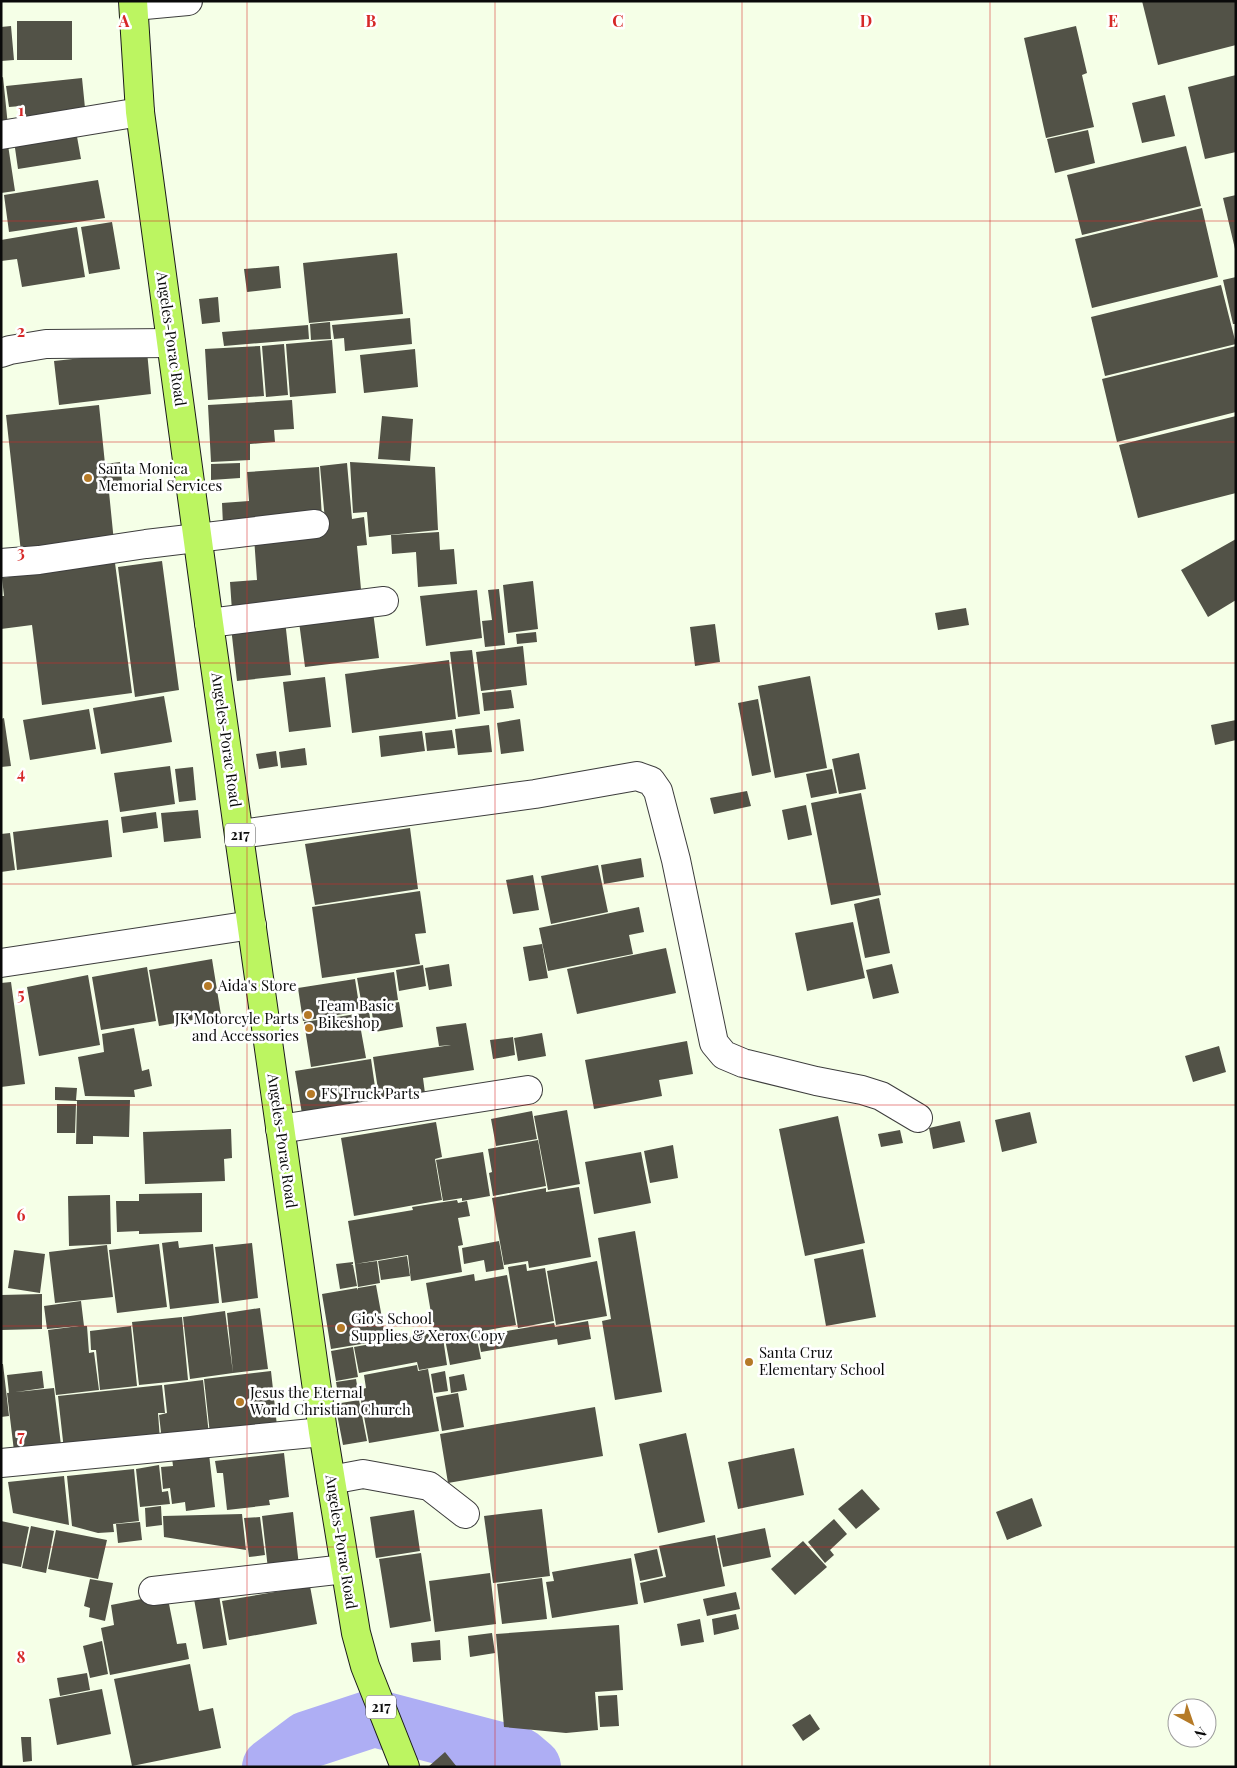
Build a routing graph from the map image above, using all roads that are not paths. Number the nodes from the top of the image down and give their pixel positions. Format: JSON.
{"nodes":[{"id":1,"x":188,"y":1,"type":"edge"},
{"id":2,"x":134,"y":4,"type":"edge"},
{"id":3,"x":140,"y":112,"type":"junction"},
{"id":4,"x":1,"y":135,"type":"edge"},
{"id":5,"x":171,"y":343,"type":"junction"},
{"id":6,"x":1,"y":353,"type":"edge"},
{"id":7,"x":315,"y":524,"type":"dead end"},
{"id":8,"x":198,"y":538,"type":"junction"},
{"id":9,"x":1,"y":563,"type":"edge"},
{"id":10,"x":384,"y":601,"type":"dead end"},
{"id":11,"x":209,"y":623,"type":"junction"},
{"id":12,"x":240,"y":834,"type":"junction"},
{"id":13,"x":252,"y":926,"type":"junction"},
{"id":14,"x":1,"y":963,"type":"edge"},
{"id":15,"x":528,"y":1090,"type":"dead end"},
{"id":16,"x":918,"y":1118,"type":"dead end"},
{"id":17,"x":280,"y":1129,"type":"junction"},
{"id":18,"x":323,"y":1432,"type":"junction"},
{"id":19,"x":1,"y":1463,"type":"edge"},
{"id":20,"x":331,"y":1480,"type":"junction"},
{"id":21,"x":465,"y":1514,"type":"dead end"},
{"id":22,"x":345,"y":1569,"type":"junction"},
{"id":23,"x":153,"y":1591,"type":"dead end"},
{"id":24,"x":403,"y":1762,"type":"edge"}],
"edges":[{"from":1,"to":2,"type":"street"},
{"from":2,"to":3,"type":"main road","name":"Angeles-Porac Road","number":"217"},
{"from":3,"to":4,"type":"street"},
{"from":3,"to":5,"type":"main road","name":"Angeles-Porac Road","number":"217"},
{"from":5,"to":6,"type":"street"},
{"from":5,"to":8,"type":"main road","name":"Angeles-Porac Road","number":"217"},
{"from":7,"to":8,"type":"street"},
{"from":8,"to":9,"type":"street"},
{"from":8,"to":11,"type":"main road","name":"Angeles-Porac Road","number":"217"},
{"from":10,"to":11,"type":"street"},
{"from":11,"to":12,"type":"main road","name":"Angeles-Porac Road","number":"217"},
{"from":12,"to":13,"type":"main road","name":"Angeles-Porac Road","number":"217"},
{"from":12,"to":16,"type":"street"},
{"from":13,"to":14,"type":"street"},
{"from":13,"to":17,"type":"main road","name":"Angeles-Porac Road","number":"217"},
{"from":15,"to":17,"type":"street"},
{"from":17,"to":18,"type":"main road","name":"Angeles-Porac Road","number":"217"},
{"from":18,"to":19,"type":"street"},
{"from":18,"to":20,"type":"main road","name":"Angeles-Porac Road","number":"217"},
{"from":20,"to":21,"type":"street"},
{"from":20,"to":22,"type":"main road","name":"Angeles-Porac Road","number":"217"},
{"from":22,"to":23,"type":"street"},
{"from":22,"to":24,"type":"main road","name":"Angeles-Porac Road","number":"217"}]}
